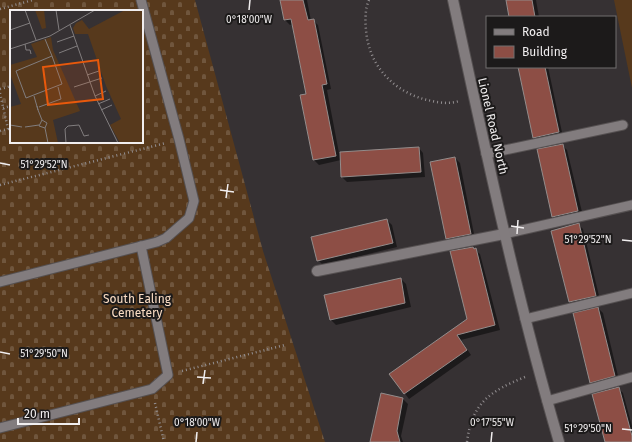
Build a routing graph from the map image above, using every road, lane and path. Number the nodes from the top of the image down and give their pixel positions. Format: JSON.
{"nodes":[{"id":1,"x":33,"y":0,"type":"edge"},
{"id":2,"x":141,"y":0,"type":"edge"},
{"id":3,"x":369,"y":0,"type":"edge"},
{"id":4,"x":453,"y":0,"type":"edge"},
{"id":5,"x":0,"y":9,"type":"edge"},
{"id":6,"x":10,"y":86,"type":"edge"},
{"id":7,"x":0,"y":89,"type":"edge"},
{"id":8,"x":0,"y":93,"type":"edge"},
{"id":9,"x":473,"y":96,"type":"junction"},
{"id":10,"x":10,"y":106,"type":"edge"},
{"id":11,"x":3,"y":108,"type":"junction"},
{"id":12,"x":624,"y":125,"type":"dead end"},
{"id":13,"x":0,"y":131,"type":"edge"},
{"id":14,"x":179,"y":139,"type":"junction"},
{"id":15,"x":486,"y":154,"type":"junction"},
{"id":16,"x":0,"y":185,"type":"edge"},
{"id":17,"x":632,"y":205,"type":"edge"},
{"id":18,"x":504,"y":234,"type":"junction"},
{"id":19,"x":141,"y":246,"type":"junction"},
{"id":20,"x":317,"y":271,"type":"dead end"},
{"id":21,"x":0,"y":282,"type":"edge"},
{"id":22,"x":632,"y":293,"type":"edge"},
{"id":23,"x":525,"y":319,"type":"junction"},
{"id":24,"x":285,"y":345,"type":"dead end"},
{"id":25,"x":539,"y":372,"type":"junction"},
{"id":26,"x":168,"y":375,"type":"junction"},
{"id":27,"x":632,"y":377,"type":"edge"},
{"id":28,"x":152,"y":389,"type":"junction"},
{"id":29,"x":547,"y":401,"type":"junction"},
{"id":30,"x":0,"y":428,"type":"edge"},
{"id":31,"x":164,"y":442,"type":"edge"},
{"id":32,"x":467,"y":442,"type":"edge"},
{"id":33,"x":559,"y":442,"type":"edge"}],
"edges":[{"from":1,"to":5,"type":"path"},
{"from":2,"to":14,"type":"lane"},
{"from":3,"to":9,"type":"path"},
{"from":4,"to":9,"type":"street","name":"Lionel Road North"},
{"from":6,"to":7,"type":"path"},
{"from":8,"to":11,"type":"path"},
{"from":9,"to":15,"type":"street","name":"Lionel Road North"},
{"from":10,"to":11,"type":"path"},
{"from":11,"to":13,"type":"path"},
{"from":12,"to":15,"type":"lane"},
{"from":14,"to":16,"type":"path"},
{"from":14,"to":19,"type":"lane"},
{"from":15,"to":18,"type":"street","name":"Lionel Road North"},
{"from":17,"to":18,"type":"lane"},
{"from":18,"to":20,"type":"street"},
{"from":18,"to":23,"type":"street","name":"Lionel Road North"},
{"from":19,"to":21,"type":"lane"},
{"from":19,"to":26,"type":"lane"},
{"from":22,"to":23,"type":"lane"},
{"from":23,"to":25,"type":"street","name":"Lionel Road North"},
{"from":24,"to":26,"type":"path"},
{"from":25,"to":29,"type":"street","name":"Lionel Road North"},
{"from":25,"to":32,"type":"path"},
{"from":26,"to":28,"type":"lane"},
{"from":27,"to":29,"type":"lane"},
{"from":28,"to":30,"type":"lane"},
{"from":28,"to":31,"type":"path"},
{"from":29,"to":33,"type":"street","name":"Lionel Road North"}]}
